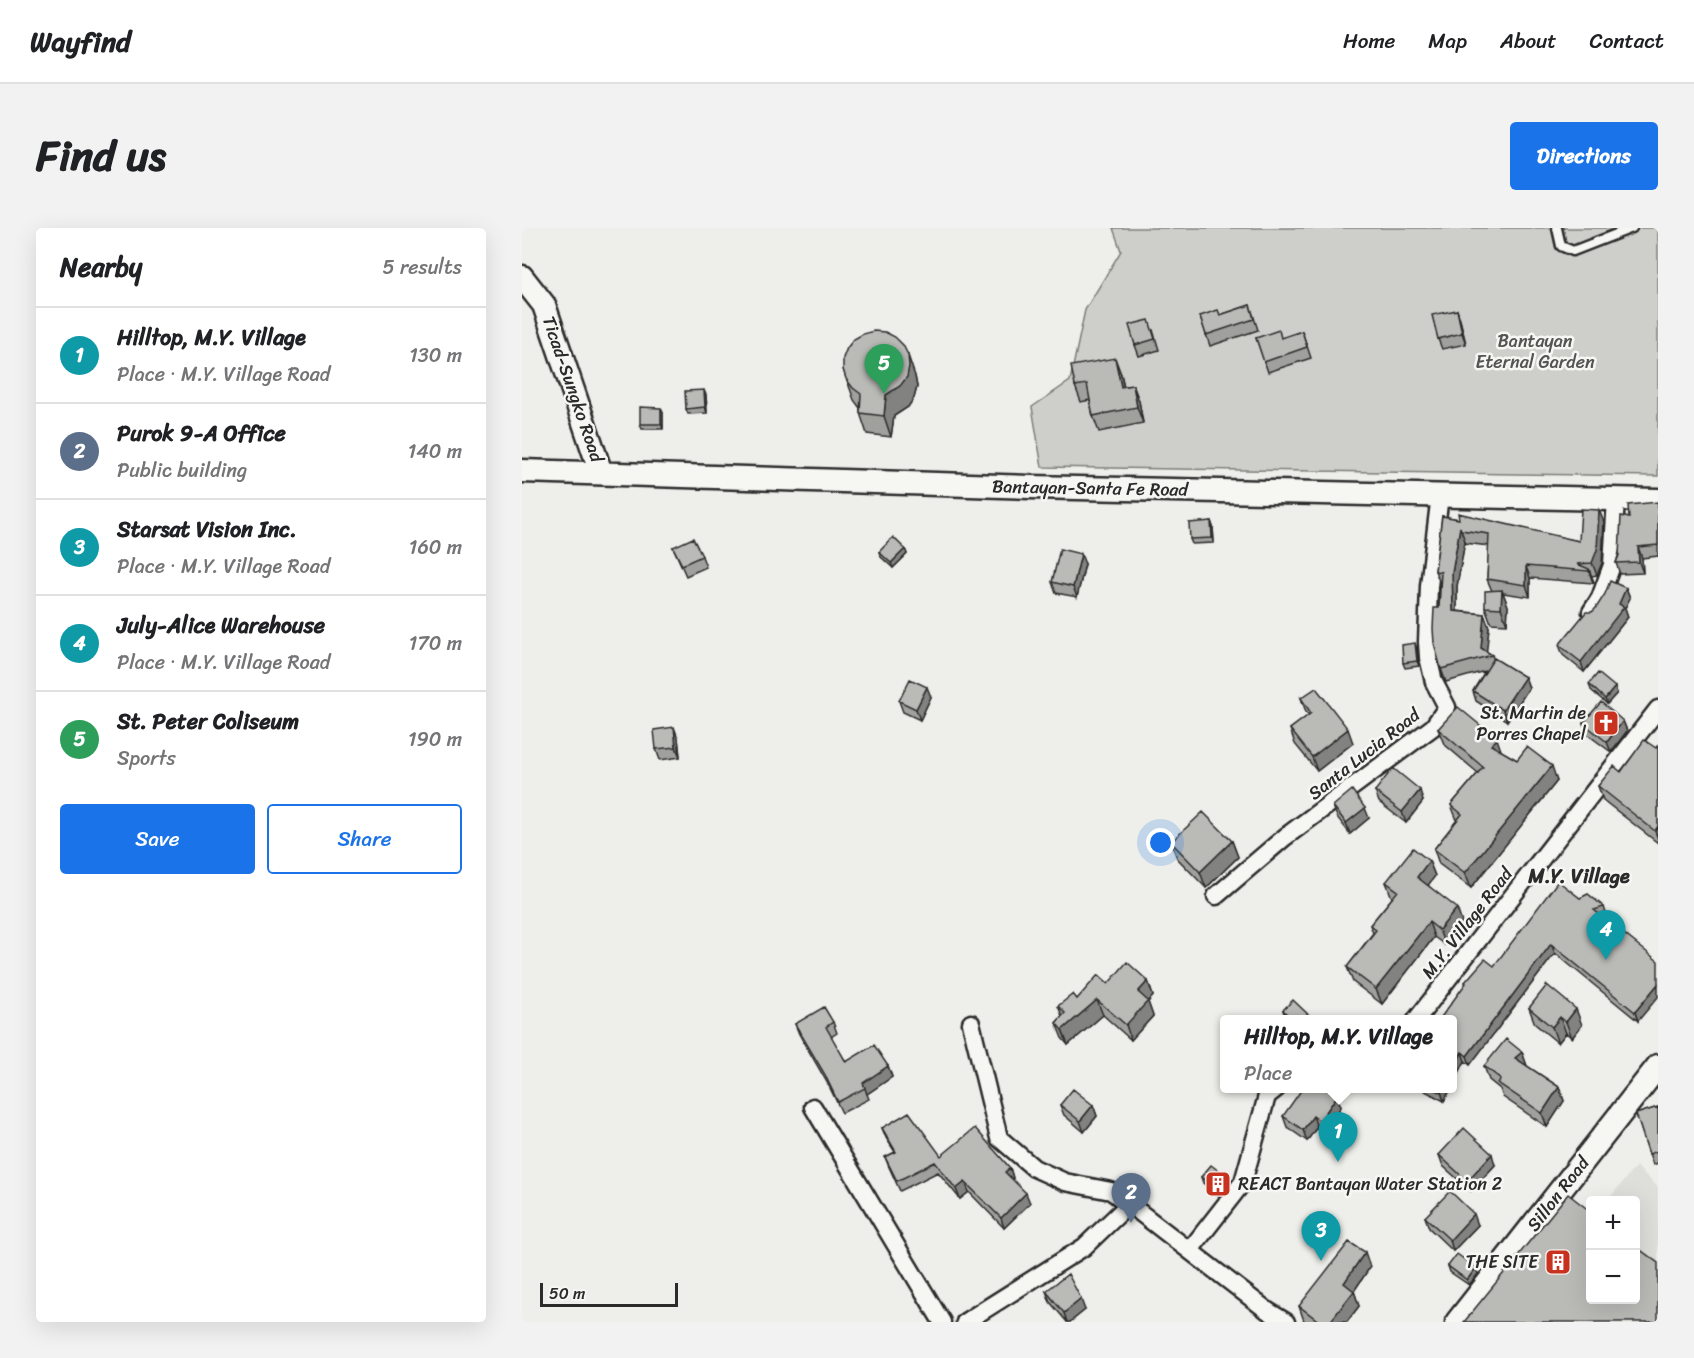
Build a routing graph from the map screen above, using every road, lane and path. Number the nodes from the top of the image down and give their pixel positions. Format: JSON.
{"nodes":[{"id":1,"x":1557,"y":228,"type":"edge"},
{"id":2,"x":1632,"y":228,"type":"edge"},
{"id":3,"x":522,"y":277,"type":"edge"},
{"id":4,"x":522,"y":471,"type":"edge"},
{"id":5,"x":601,"y":473,"type":"junction"},
{"id":6,"x":1440,"y":495,"type":"junction"},
{"id":7,"x":1616,"y":499,"type":"junction"},
{"id":8,"x":1658,"y":500,"type":"edge"},
{"id":9,"x":1592,"y":612,"type":"edge"},
{"id":10,"x":1658,"y":709,"type":"edge"},
{"id":11,"x":1216,"y":896,"type":"dead end"},
{"id":12,"x":1420,"y":1015,"type":"edge"},
{"id":13,"x":971,"y":1023,"type":"dead end"},
{"id":14,"x":1658,"y":1066,"type":"edge"},
{"id":15,"x":1271,"y":1093,"type":"edge"},
{"id":16,"x":813,"y":1107,"type":"dead end"},
{"id":17,"x":1129,"y":1204,"type":"junction"},
{"id":18,"x":1190,"y":1250,"type":"junction"},
{"id":19,"x":942,"y":1322,"type":"edge"},
{"id":20,"x":965,"y":1322,"type":"edge"},
{"id":21,"x":1286,"y":1322,"type":"edge"},
{"id":22,"x":1457,"y":1322,"type":"edge"}],
"edges":[{"from":1,"to":2,"type":"lane"},
{"from":3,"to":5,"type":"main road","name":"Ticad-Sungko Road"},
{"from":4,"to":5,"type":"main road","name":"Bantayan-Santa Fe Road"},
{"from":5,"to":6,"type":"main road","name":"Bantayan-Santa Fe Road"},
{"from":6,"to":7,"type":"main road","name":"Bantayan-Santa Fe Road"},
{"from":6,"to":11,"type":"street","name":"Santa Lucia Road"},
{"from":7,"to":8,"type":"main road","name":"Bantayan-Santa Fe Road"},
{"from":7,"to":9,"type":"street"},
{"from":10,"to":12,"type":"street","name":"M.Y. Village Road"},
{"from":13,"to":17,"type":"street"},
{"from":14,"to":22,"type":"main road","name":"Sillon Road"},
{"from":15,"to":18,"type":"street"},
{"from":16,"to":19,"type":"street"},
{"from":17,"to":18,"type":"street"},
{"from":17,"to":20,"type":"street"},
{"from":18,"to":21,"type":"street"}]}
